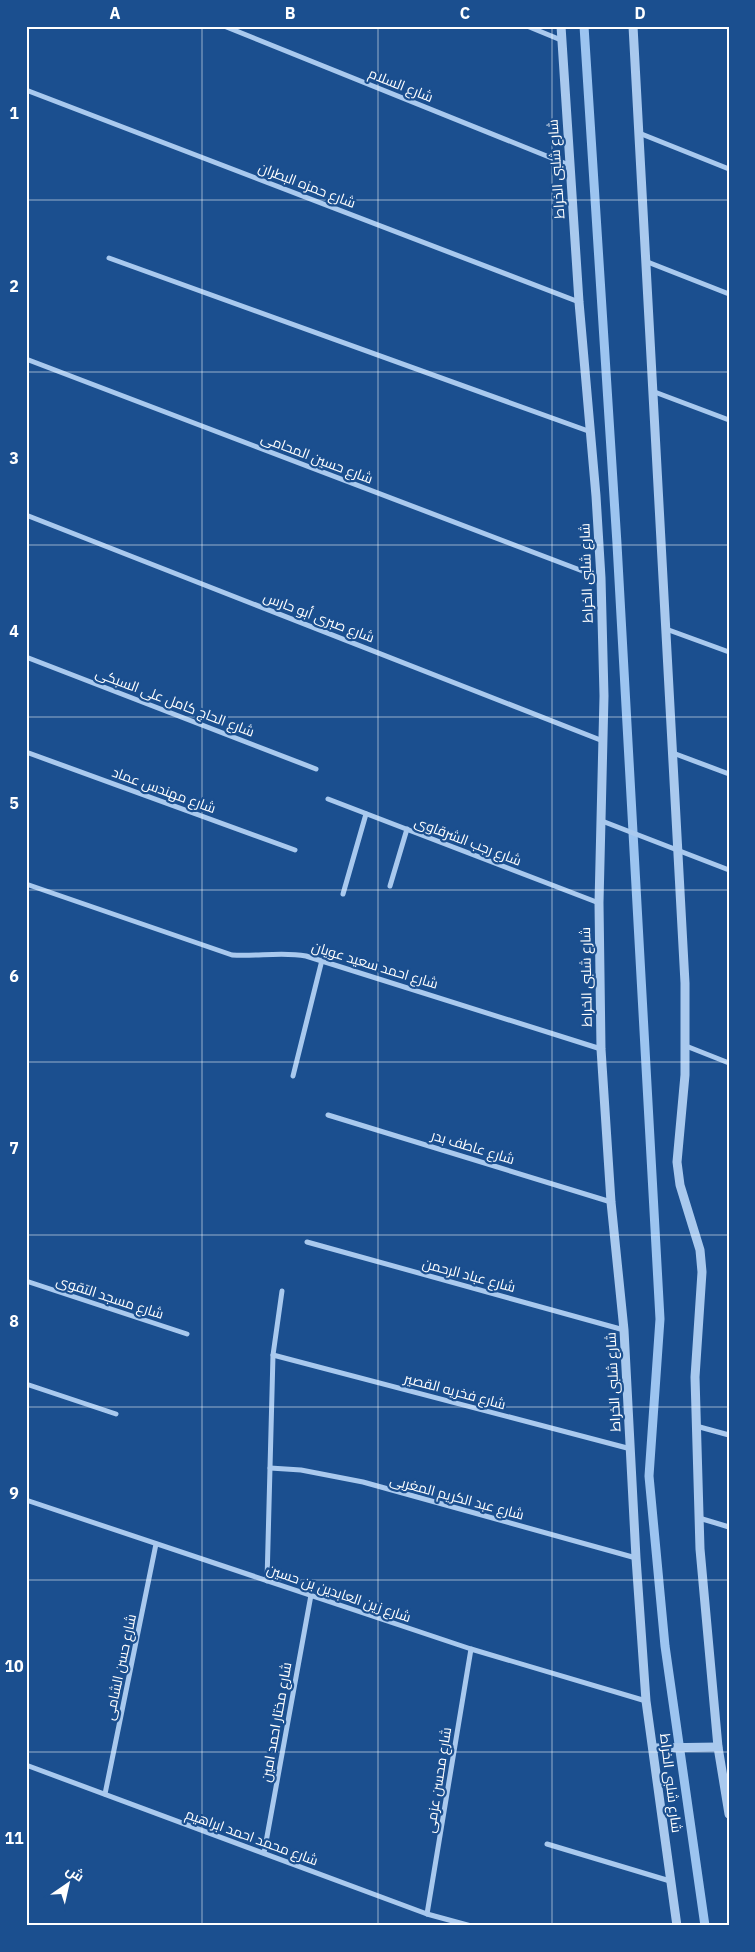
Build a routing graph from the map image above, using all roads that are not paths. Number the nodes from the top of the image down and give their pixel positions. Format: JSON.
{"nodes":[{"id":1,"x":224,"y":26,"type":"edge"},
{"id":2,"x":527,"y":26,"type":"edge"},
{"id":3,"x":561,"y":26,"type":"edge"},
{"id":4,"x":634,"y":26,"type":"edge"},
{"id":5,"x":561,"y":40,"type":"junction"},
{"id":6,"x":26,"y":90,"type":"edge"},
{"id":7,"x":638,"y":132,"type":"junction"},
{"id":8,"x":569,"y":165,"type":"junction"},
{"id":9,"x":729,"y":169,"type":"edge"},
{"id":10,"x":109,"y":258,"type":"dead end"},
{"id":11,"x":645,"y":261,"type":"junction"},
{"id":12,"x":729,"y":294,"type":"edge"},
{"id":13,"x":579,"y":302,"type":"junction"},
{"id":14,"x":26,"y":359,"type":"edge"},
{"id":15,"x":652,"y":391,"type":"junction"},
{"id":16,"x":729,"y":420,"type":"edge"},
{"id":17,"x":592,"y":433,"type":"junction"},
{"id":18,"x":26,"y":515,"type":"edge"},
{"id":19,"x":600,"y":578,"type":"junction"},
{"id":20,"x":666,"y":629,"type":"junction"},
{"id":21,"x":729,"y":652,"type":"edge"},
{"id":22,"x":26,"y":657,"type":"edge"},
{"id":23,"x":603,"y":741,"type":"junction"},
{"id":24,"x":26,"y":752,"type":"edge"},
{"id":25,"x":672,"y":752,"type":"junction"},
{"id":26,"x":316,"y":769,"type":"dead end"},
{"id":27,"x":729,"y":774,"type":"edge"},
{"id":28,"x":328,"y":799,"type":"dead end"},
{"id":29,"x":366,"y":814,"type":"junction"},
{"id":30,"x":602,"y":821,"type":"junction"},
{"id":31,"x":407,"y":830,"type":"junction"},
{"id":32,"x":295,"y":850,"type":"dead end"},
{"id":33,"x":679,"y":851,"type":"junction"},
{"id":34,"x":729,"y":870,"type":"edge"},
{"id":35,"x":26,"y":884,"type":"edge"},
{"id":36,"x":390,"y":886,"type":"dead end"},
{"id":37,"x":343,"y":894,"type":"dead end"},
{"id":38,"x":599,"y":903,"type":"junction"},
{"id":39,"x":322,"y":960,"type":"junction"},
{"id":40,"x":686,"y":1046,"type":"junction"},
{"id":41,"x":601,"y":1048,"type":"junction"},
{"id":42,"x":729,"y":1063,"type":"edge"},
{"id":43,"x":292,"y":1076,"type":"dead end"},
{"id":44,"x":328,"y":1114,"type":"dead end"},
{"id":45,"x":611,"y":1202,"type":"junction"},
{"id":46,"x":307,"y":1242,"type":"dead end"},
{"id":47,"x":26,"y":1281,"type":"edge"},
{"id":48,"x":282,"y":1291,"type":"dead end"},
{"id":49,"x":624,"y":1330,"type":"junction"},
{"id":50,"x":187,"y":1334,"type":"dead end"},
{"id":51,"x":273,"y":1355,"type":"junction"},
{"id":52,"x":26,"y":1384,"type":"edge"},
{"id":53,"x":116,"y":1414,"type":"dead end"},
{"id":54,"x":696,"y":1426,"type":"junction"},
{"id":55,"x":729,"y":1435,"type":"edge"},
{"id":56,"x":631,"y":1450,"type":"junction"},
{"id":57,"x":270,"y":1468,"type":"junction"},
{"id":58,"x":26,"y":1500,"type":"edge"},
{"id":59,"x":699,"y":1518,"type":"junction"},
{"id":60,"x":729,"y":1527,"type":"edge"},
{"id":61,"x":156,"y":1544,"type":"junction"},
{"id":62,"x":636,"y":1558,"type":"junction"},
{"id":63,"x":267,"y":1581,"type":"junction"},
{"id":64,"x":310,"y":1595,"type":"junction"},
{"id":65,"x":470,"y":1649,"type":"junction"},
{"id":66,"x":646,"y":1701,"type":"junction"},
{"id":67,"x":718,"y":1747,"type":"junction"},
{"id":68,"x":653,"y":1748,"type":"junction"},
{"id":69,"x":26,"y":1765,"type":"edge"},
{"id":70,"x":105,"y":1794,"type":"junction"},
{"id":71,"x":727,"y":1797,"type":"edge"},
{"id":72,"x":729,"y":1814,"type":"edge"},
{"id":73,"x":547,"y":1844,"type":"dead end"},
{"id":74,"x":264,"y":1853,"type":"junction"},
{"id":75,"x":670,"y":1881,"type":"junction"},
{"id":76,"x":427,"y":1914,"type":"junction"},
{"id":77,"x":471,"y":1926,"type":"edge"},
{"id":78,"x":677,"y":1926,"type":"edge"}],
"edges":[{"from":1,"to":8,"type":"street","name":"شارع السلام"},
{"from":2,"to":5,"type":"street"},
{"from":3,"to":5,"type":"street","name":"شارع شلبى الخراط"},
{"from":4,"to":7,"type":"street"},
{"from":5,"to":8,"type":"street","name":"شارع شلبى الخراط"},
{"from":6,"to":13,"type":"street","name":"شارع حمزه البطران"},
{"from":7,"to":9,"type":"street"},
{"from":7,"to":11,"type":"street"},
{"from":8,"to":13,"type":"street","name":"شارع شلبى الخراط"},
{"from":10,"to":17,"type":"street"},
{"from":11,"to":12,"type":"street"},
{"from":11,"to":15,"type":"street"},
{"from":13,"to":17,"type":"street","name":"شارع شلبى الخراط"},
{"from":14,"to":19,"type":"street","name":"شارع حسين المحامى"},
{"from":15,"to":16,"type":"street"},
{"from":15,"to":20,"type":"street"},
{"from":17,"to":19,"type":"street","name":"شارع شلبى الخراط"},
{"from":18,"to":23,"type":"street","name":"شارع صبرى أبو حارس"},
{"from":19,"to":23,"type":"street","name":"شارع شلبى الخراط"},
{"from":20,"to":21,"type":"street"},
{"from":20,"to":25,"type":"street"},
{"from":22,"to":26,"type":"street","name":"شارع الحاج كامل على السبكى"},
{"from":23,"to":30,"type":"street","name":"شارع شلبى الخراط"},
{"from":24,"to":32,"type":"street","name":"شارع مهندس عماد"},
{"from":25,"to":27,"type":"street"},
{"from":25,"to":33,"type":"street"},
{"from":28,"to":29,"type":"street","name":"شارع رجب الشرقاوى"},
{"from":29,"to":31,"type":"street","name":"شارع رجب الشرقاوى"},
{"from":29,"to":37,"type":"street"},
{"from":30,"to":33,"type":"street"},
{"from":30,"to":38,"type":"street","name":"شارع شلبى الخراط"},
{"from":31,"to":36,"type":"street"},
{"from":31,"to":38,"type":"street","name":"شارع رجب الشرقاوى"},
{"from":33,"to":34,"type":"street"},
{"from":33,"to":40,"type":"street"},
{"from":35,"to":39,"type":"street","name":"شارع احمد سعيد عويان"},
{"from":38,"to":41,"type":"street","name":"شارع شلبى الخراط"},
{"from":39,"to":41,"type":"street","name":"شارع احمد سعيد عويان"},
{"from":39,"to":43,"type":"street"},
{"from":40,"to":42,"type":"street"},
{"from":40,"to":54,"type":"street"},
{"from":41,"to":45,"type":"street","name":"شارع شلبى الخراط"},
{"from":44,"to":45,"type":"street","name":"شارع عاطف بدر"},
{"from":45,"to":49,"type":"street","name":"شارع شلبى الخراط"},
{"from":46,"to":49,"type":"street","name":"شارع عباد الرحمن"},
{"from":47,"to":50,"type":"street","name":"شارع مسجد التقوى"},
{"from":48,"to":51,"type":"street"},
{"from":49,"to":56,"type":"street","name":"شارع شلبى الخراط"},
{"from":51,"to":56,"type":"street","name":"شارع فخريه القصير"},
{"from":51,"to":57,"type":"street"},
{"from":52,"to":53,"type":"street"},
{"from":54,"to":55,"type":"street"},
{"from":54,"to":59,"type":"street"},
{"from":56,"to":62,"type":"street","name":"شارع شلبى الخراط"},
{"from":57,"to":62,"type":"street","name":"شارع عبد الكريم المغربى"},
{"from":57,"to":63,"type":"street"},
{"from":58,"to":61,"type":"street","name":"شارع زين العابدين بن حسين"},
{"from":59,"to":60,"type":"street"},
{"from":59,"to":67,"type":"street"},
{"from":61,"to":63,"type":"street","name":"شارع زين العابدين بن حسين"},
{"from":61,"to":70,"type":"street","name":"شارع حسن الشامى"},
{"from":62,"to":66,"type":"street","name":"شارع شلبى الخراط"},
{"from":63,"to":64,"type":"street","name":"شارع زين العابدين بن حسين"},
{"from":64,"to":65,"type":"street","name":"شارع زين العابدين بن حسين"},
{"from":64,"to":74,"type":"street","name":"شارع مختار احمد امين"},
{"from":65,"to":66,"type":"street","name":"شارع زين العابدين بن حسين"},
{"from":65,"to":76,"type":"street","name":"شارع محسن عزمى"},
{"from":66,"to":68,"type":"street","name":"شارع شلبى الخراط"},
{"from":67,"to":68,"type":"street"},
{"from":67,"to":71,"type":"street"},
{"from":68,"to":75,"type":"street","name":"شارع شلبى الخراط"},
{"from":69,"to":70,"type":"street","name":"شارع محمد احمد ابراهيم"},
{"from":70,"to":74,"type":"street","name":"شارع محمد احمد ابراهيم"},
{"from":71,"to":72,"type":"street"},
{"from":73,"to":75,"type":"street"},
{"from":74,"to":76,"type":"street","name":"شارع محمد احمد ابراهيم"},
{"from":75,"to":78,"type":"street","name":"شارع شلبى الخراط"},
{"from":76,"to":77,"type":"street","name":"شارع محمد احمد ابراهيم"}]}
